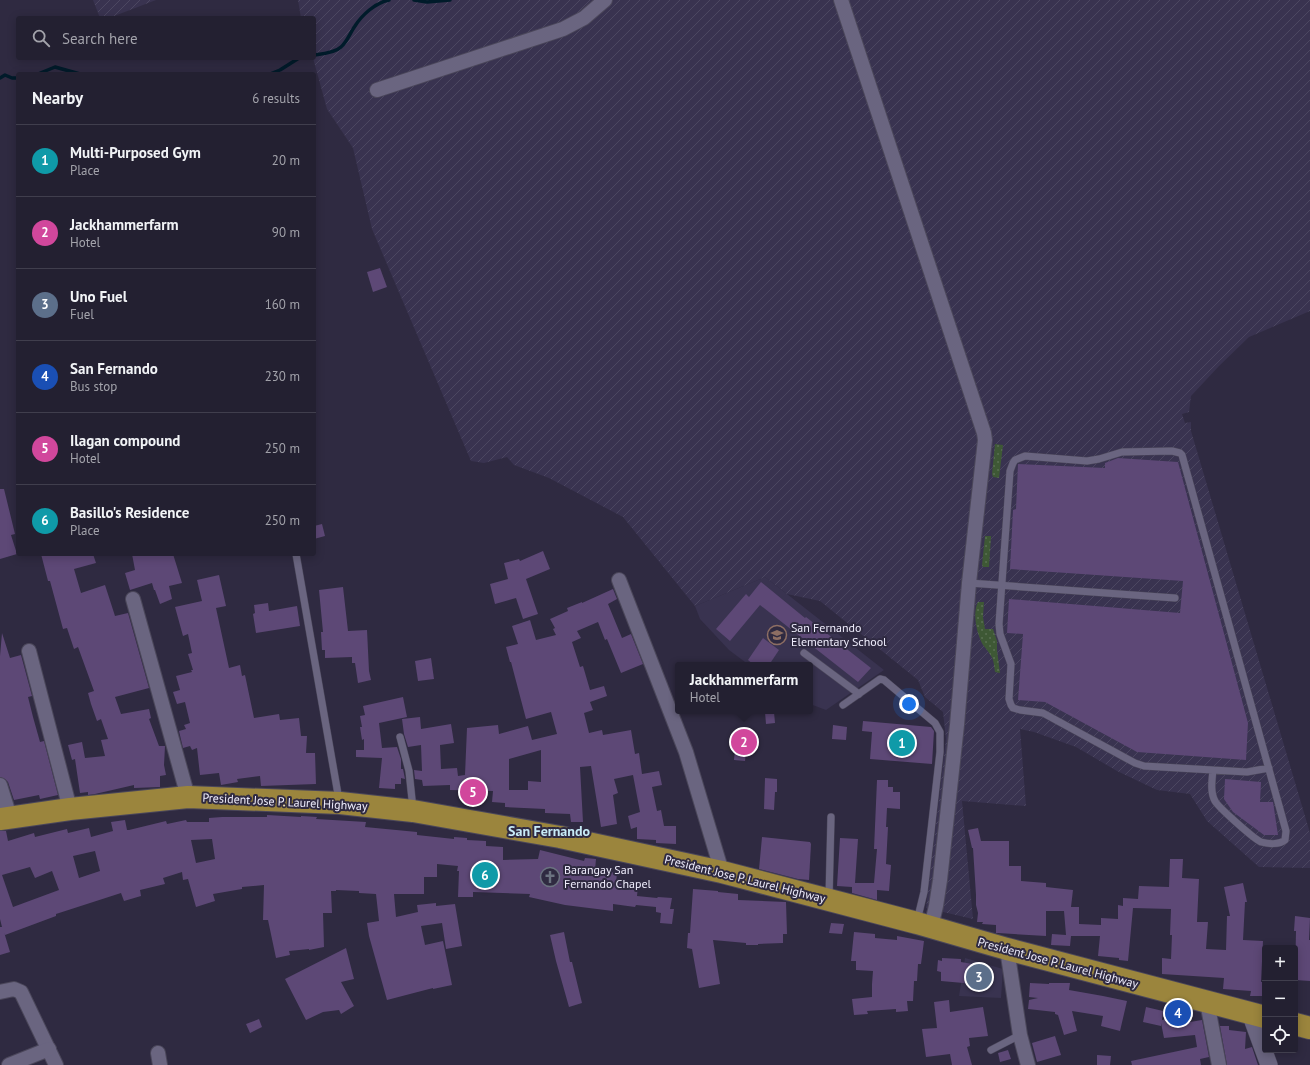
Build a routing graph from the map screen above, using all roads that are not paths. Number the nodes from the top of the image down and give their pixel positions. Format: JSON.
{"nodes":[{"id":1,"x":605,"y":0,"type":"edge"},
{"id":2,"x":841,"y":0,"type":"edge"},
{"id":3,"x":377,"y":90,"type":"dead end"},
{"id":4,"x":296,"y":556,"type":"edge"},
{"id":5,"x":620,"y":580,"type":"dead end"},
{"id":6,"x":969,"y":582,"type":"junction"},
{"id":7,"x":1002,"y":585,"type":"junction"},
{"id":8,"x":1175,"y":598,"type":"dead end"},
{"id":9,"x":133,"y":599,"type":"dead end"},
{"id":10,"x":29,"y":651,"type":"dead end"},
{"id":11,"x":804,"y":653,"type":"dead end"},
{"id":12,"x":859,"y":694,"type":"junction"},
{"id":13,"x":843,"y":705,"type":"dead end"},
{"id":14,"x":400,"y":737,"type":"dead end"},
{"id":15,"x":1269,"y":768,"type":"junction"},
{"id":16,"x":1212,"y":770,"type":"junction"},
{"id":17,"x":0,"y":784,"type":"edge"},
{"id":18,"x":188,"y":797,"type":"junction"},
{"id":19,"x":340,"y":802,"type":"junction"},
{"id":20,"x":70,"y":809,"type":"junction"},
{"id":21,"x":413,"y":811,"type":"junction"},
{"id":22,"x":831,"y":817,"type":"dead end"},
{"id":23,"x":5,"y":818,"type":"edge"},
{"id":24,"x":722,"y":872,"type":"junction"},
{"id":25,"x":828,"y":900,"type":"junction"},
{"id":26,"x":924,"y":925,"type":"junction"},
{"id":27,"x":1007,"y":949,"type":"junction"},
{"id":28,"x":0,"y":992,"type":"edge"},
{"id":29,"x":1207,"y":1002,"type":"junction"},
{"id":30,"x":1257,"y":1015,"type":"edge"},
{"id":31,"x":1298,"y":1025,"type":"edge"},
{"id":32,"x":1310,"y":1028,"type":"edge"},
{"id":33,"x":1020,"y":1035,"type":"junction"},
{"id":34,"x":49,"y":1049,"type":"junction"},
{"id":35,"x":991,"y":1050,"type":"dead end"},
{"id":36,"x":9,"y":1065,"type":"edge"},
{"id":37,"x":56,"y":1065,"type":"edge"},
{"id":38,"x":1028,"y":1065,"type":"edge"},
{"id":39,"x":1219,"y":1065,"type":"edge"},
{"id":40,"x":1269,"y":1065,"type":"edge"}],
"edges":[{"from":1,"to":3,"type":"street"},
{"from":2,"to":6,"type":"street"},
{"from":4,"to":19,"type":"lane"},
{"from":5,"to":24,"type":"street"},
{"from":6,"to":7,"type":"lane"},
{"from":6,"to":26,"type":"street"},
{"from":7,"to":8,"type":"lane"},
{"from":7,"to":15,"type":"lane"},
{"from":7,"to":16,"type":"lane"},
{"from":9,"to":18,"type":"street"},
{"from":10,"to":20,"type":"street"},
{"from":11,"to":12,"type":"lane"},
{"from":12,"to":13,"type":"lane"},
{"from":12,"to":26,"type":"lane"},
{"from":14,"to":21,"type":"lane"},
{"from":15,"to":16,"type":"lane"},
{"from":15,"to":16,"type":"lane"},
{"from":17,"to":23,"type":"street"},
{"from":18,"to":19,"type":"highway","name":"President Jose P. Laurel Highway"},
{"from":18,"to":20,"type":"highway","name":"President Jose P. Laurel Highway"},
{"from":19,"to":21,"type":"highway","name":"President Jose P. Laurel Highway"},
{"from":20,"to":23,"type":"highway","name":"President Jose P. Laurel Highway"},
{"from":21,"to":24,"type":"highway","name":"President Jose P. Laurel Highway"},
{"from":22,"to":25,"type":"lane"},
{"from":24,"to":25,"type":"highway","name":"President Jose P. Laurel Highway"},
{"from":25,"to":26,"type":"highway","name":"President Jose P. Laurel Highway"},
{"from":26,"to":27,"type":"highway","name":"President Jose P. Laurel Highway"},
{"from":27,"to":29,"type":"highway","name":"President Jose P. Laurel Highway"},
{"from":27,"to":33,"type":"street"},
{"from":28,"to":34,"type":"street"},
{"from":29,"to":30,"type":"highway","name":"President Jose P. Laurel Highway"},
{"from":29,"to":39,"type":"street"},
{"from":30,"to":40,"type":"street"},
{"from":31,"to":32,"type":"highway"},
{"from":33,"to":35,"type":"lane"},
{"from":33,"to":38,"type":"street"},
{"from":34,"to":36,"type":"street"},
{"from":34,"to":37,"type":"street"}]}
